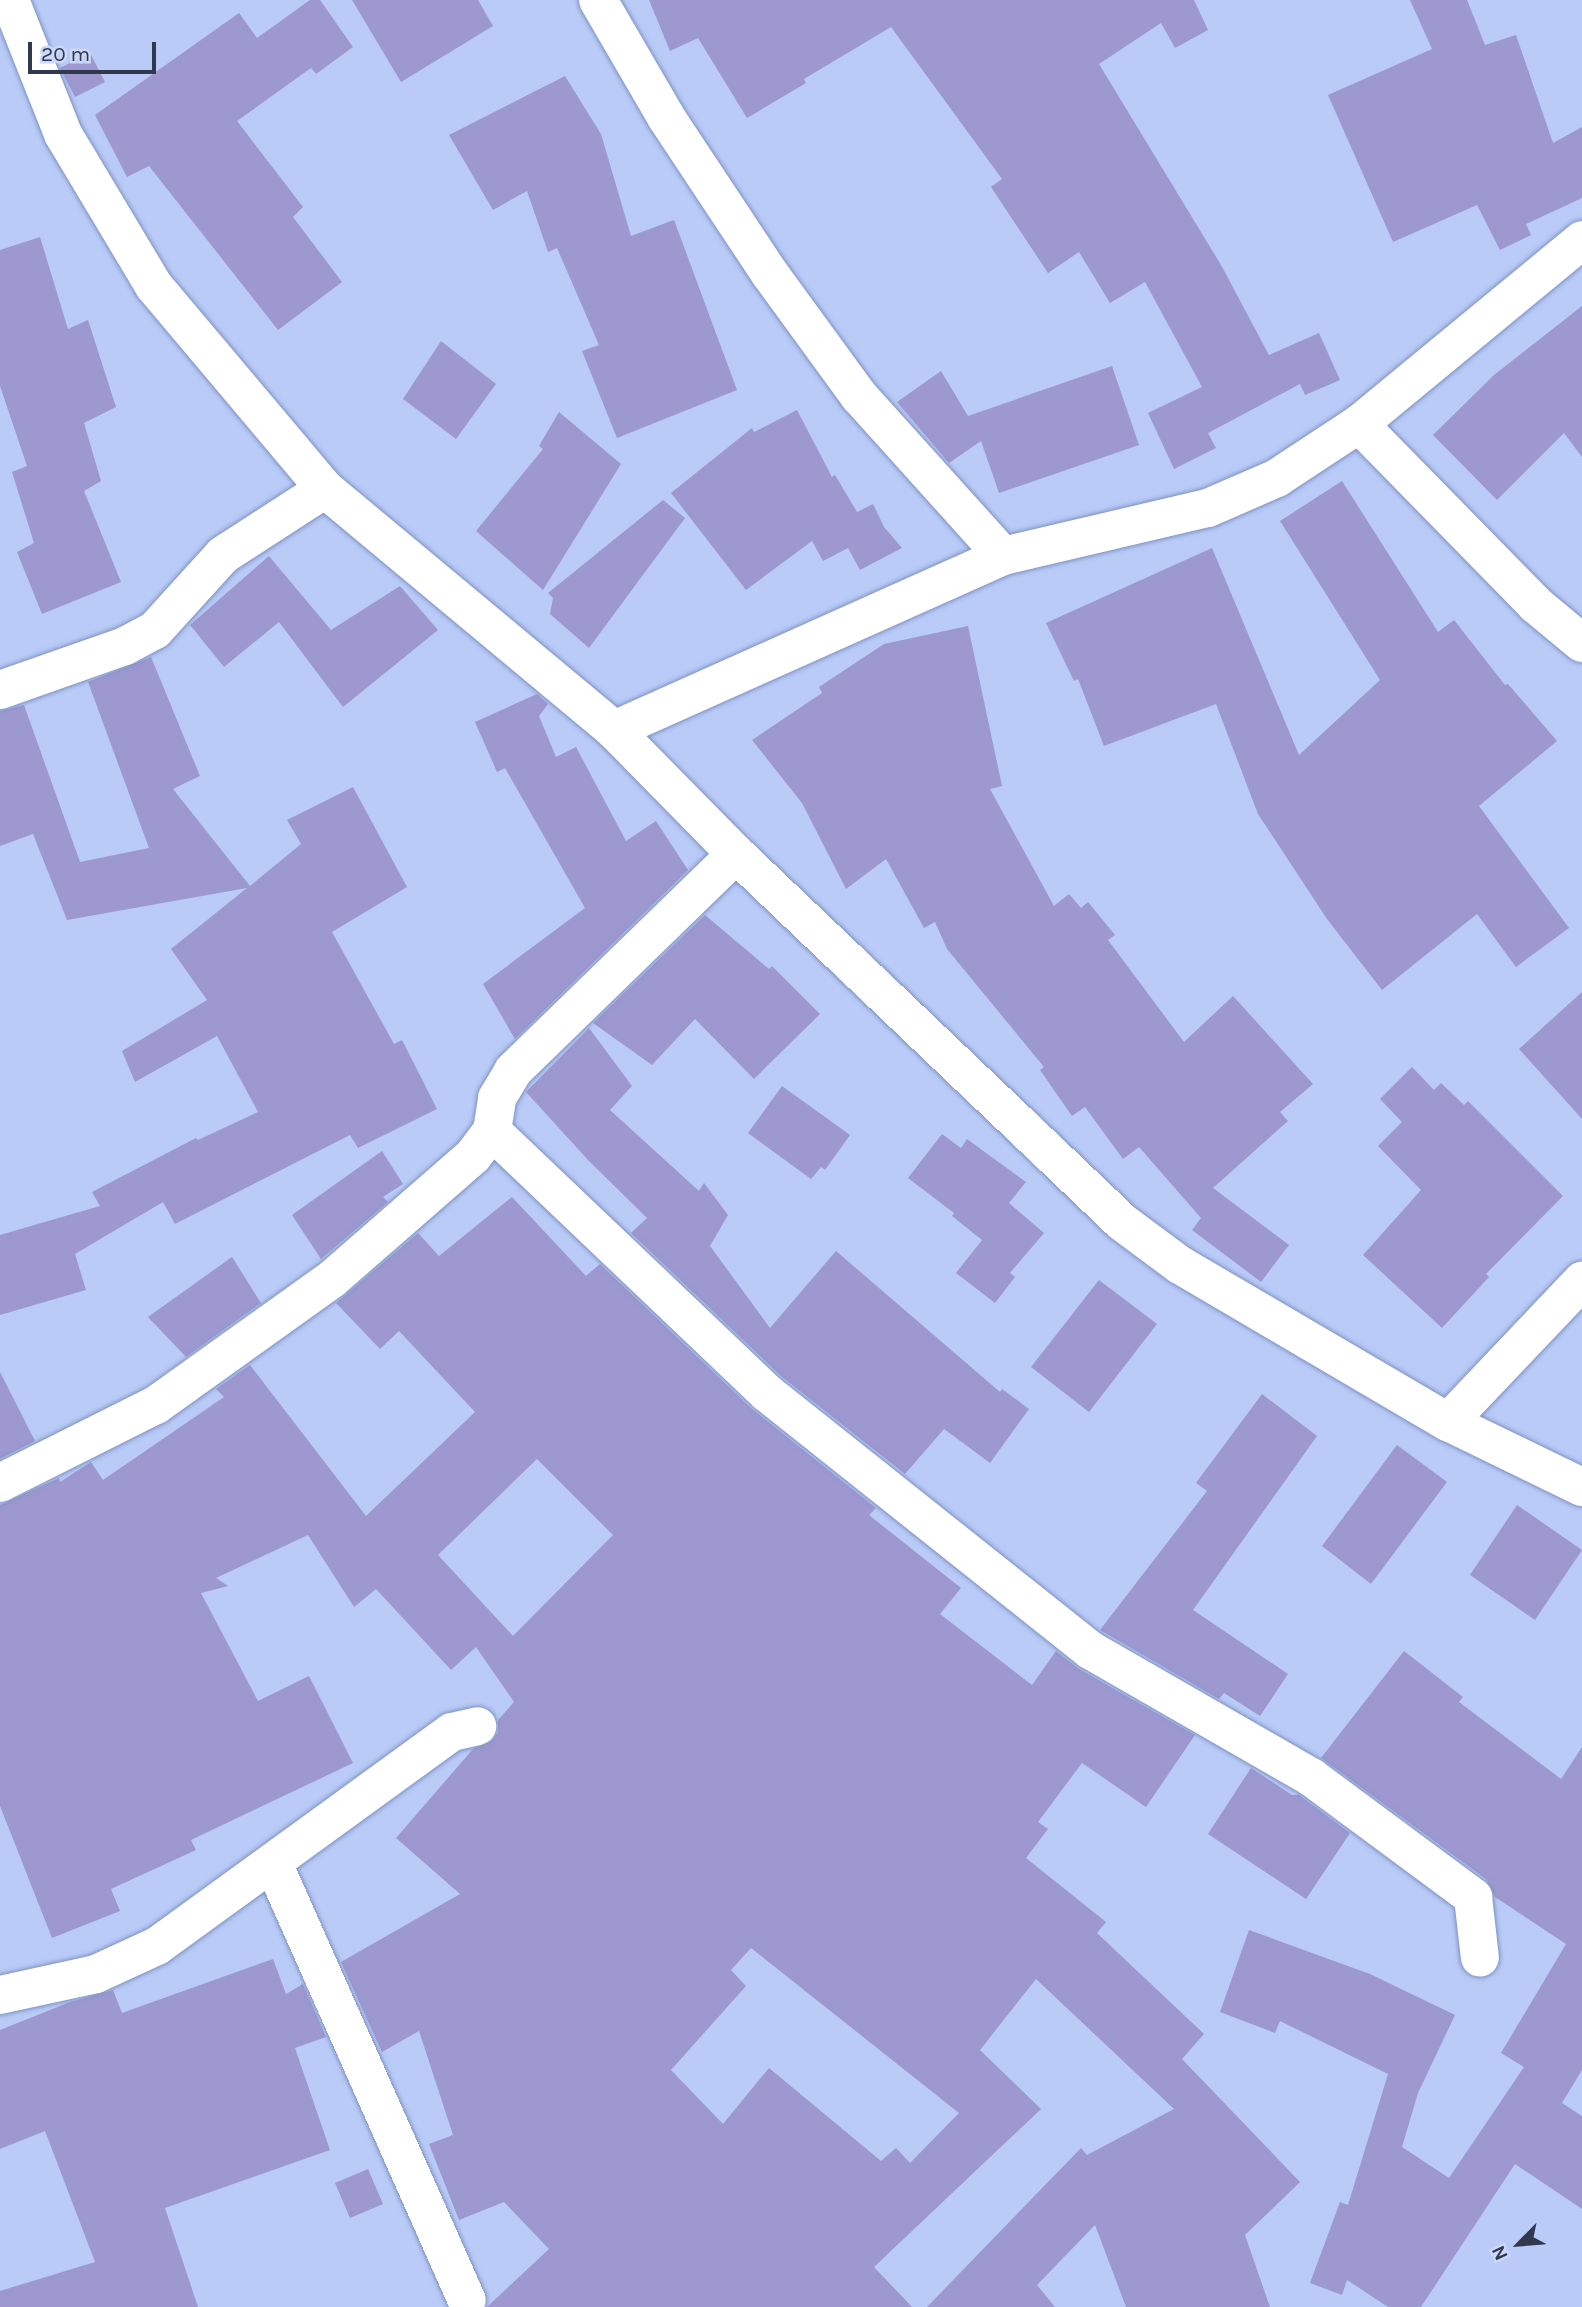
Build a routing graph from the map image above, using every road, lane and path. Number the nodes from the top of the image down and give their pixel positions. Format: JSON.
{"nodes":[{"id":1,"x":10,"y":0,"type":"edge"},
{"id":2,"x":598,"y":0,"type":"edge"},
{"id":3,"x":1582,"y":240,"type":"edge"},
{"id":4,"x":1359,"y":424,"type":"junction"},
{"id":5,"x":325,"y":489,"type":"junction"},
{"id":6,"x":1003,"y":556,"type":"junction"},
{"id":7,"x":1582,"y":643,"type":"edge"},
{"id":8,"x":0,"y":690,"type":"edge"},
{"id":9,"x":614,"y":730,"type":"junction"},
{"id":10,"x":736,"y":854,"type":"junction"},
{"id":11,"x":492,"y":1131,"type":"junction"},
{"id":12,"x":1582,"y":1281,"type":"edge"},
{"id":13,"x":1448,"y":1422,"type":"junction"},
{"id":14,"x":0,"y":1483,"type":"edge"},
{"id":15,"x":1582,"y":1487,"type":"edge"},
{"id":16,"x":477,"y":1726,"type":"dead end"},
{"id":17,"x":273,"y":1863,"type":"junction"},
{"id":18,"x":1480,"y":1958,"type":"dead end"},
{"id":19,"x":0,"y":1995,"type":"edge"},
{"id":20,"x":467,"y":2300,"type":"dead end"}],
"edges":[{"from":1,"to":5,"type":"street"},
{"from":2,"to":6,"type":"street"},
{"from":3,"to":4,"type":"street"},
{"from":4,"to":6,"type":"street"},
{"from":4,"to":7,"type":"street"},
{"from":5,"to":8,"type":"street"},
{"from":5,"to":9,"type":"street"},
{"from":6,"to":9,"type":"street"},
{"from":9,"to":10,"type":"street"},
{"from":10,"to":11,"type":"street"},
{"from":10,"to":13,"type":"street"},
{"from":11,"to":14,"type":"street"},
{"from":11,"to":18,"type":"street"},
{"from":12,"to":13,"type":"street"},
{"from":13,"to":15,"type":"street"},
{"from":16,"to":17,"type":"street"},
{"from":17,"to":19,"type":"street"},
{"from":17,"to":20,"type":"street"}]}
